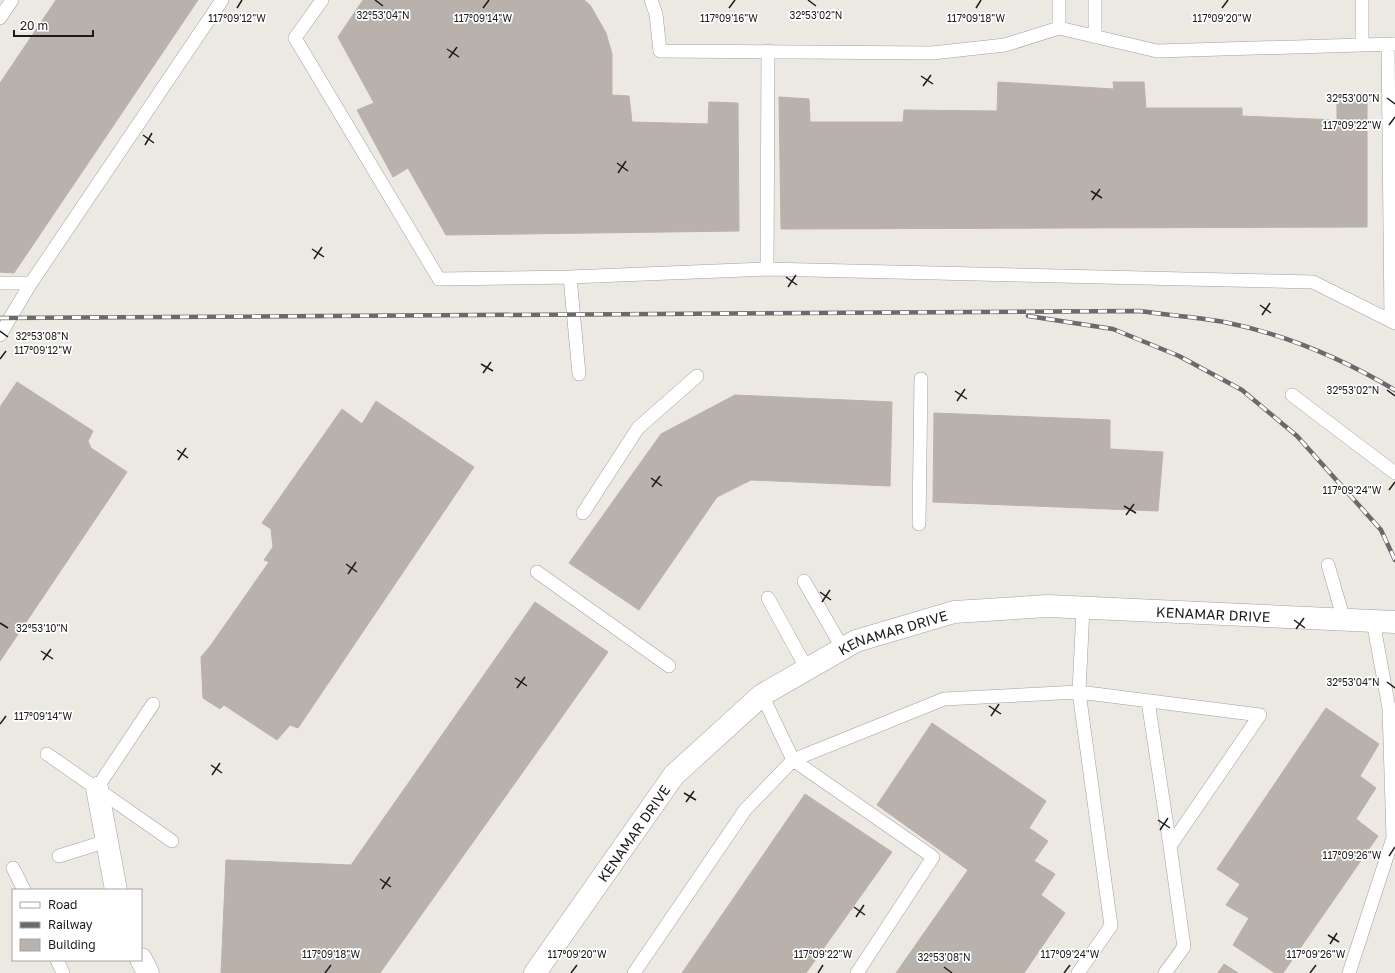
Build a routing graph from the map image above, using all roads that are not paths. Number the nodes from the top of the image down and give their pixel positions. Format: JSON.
{"nodes":[{"id":1,"x":12,"y":0,"type":"edge"},
{"id":2,"x":222,"y":0,"type":"edge"},
{"id":3,"x":322,"y":0,"type":"edge"},
{"id":4,"x":651,"y":0,"type":"edge"},
{"id":5,"x":1059,"y":0,"type":"edge"},
{"id":6,"x":1095,"y":0,"type":"edge"},
{"id":7,"x":1362,"y":0,"type":"edge"},
{"id":8,"x":0,"y":18,"type":"edge"},
{"id":9,"x":1059,"y":28,"type":"junction"},
{"id":10,"x":1095,"y":37,"type":"junction"},
{"id":11,"x":1392,"y":44,"type":"edge"},
{"id":12,"x":1362,"y":45,"type":"junction"},
{"id":13,"x":768,"y":51,"type":"junction"},
{"id":14,"x":767,"y":270,"type":"junction"},
{"id":15,"x":570,"y":277,"type":"junction"},
{"id":16,"x":0,"y":283,"type":"edge"},
{"id":17,"x":31,"y":283,"type":"junction"},
{"id":18,"x":1393,"y":321,"type":"edge"},
{"id":19,"x":0,"y":335,"type":"edge"},
{"id":20,"x":579,"y":374,"type":"dead end"},
{"id":21,"x":698,"y":376,"type":"dead end"},
{"id":22,"x":921,"y":379,"type":"dead end"},
{"id":23,"x":1292,"y":395,"type":"dead end"},
{"id":24,"x":1395,"y":472,"type":"edge"},
{"id":25,"x":583,"y":513,"type":"dead end"},
{"id":26,"x":920,"y":524,"type":"dead end"},
{"id":27,"x":1328,"y":564,"type":"dead end"},
{"id":28,"x":537,"y":572,"type":"dead end"},
{"id":29,"x":804,"y":581,"type":"dead end"},
{"id":30,"x":768,"y":598,"type":"dead end"},
{"id":31,"x":1083,"y":608,"type":"junction"},
{"id":32,"x":1344,"y":620,"type":"junction"},
{"id":33,"x":1373,"y":621,"type":"junction"},
{"id":34,"x":1395,"y":622,"type":"edge"},
{"id":35,"x":843,"y":649,"type":"junction"},
{"id":36,"x":669,"y":666,"type":"dead end"},
{"id":37,"x":807,"y":669,"type":"junction"},
{"id":38,"x":1079,"y":692,"type":"junction"},
{"id":39,"x":762,"y":695,"type":"junction"},
{"id":40,"x":1148,"y":701,"type":"junction"},
{"id":41,"x":153,"y":704,"type":"dead end"},
{"id":42,"x":47,"y":754,"type":"dead end"},
{"id":43,"x":793,"y":760,"type":"junction"},
{"id":44,"x":97,"y":788,"type":"junction"},
{"id":45,"x":107,"y":841,"type":"junction"},
{"id":46,"x":172,"y":841,"type":"dead end"},
{"id":47,"x":1170,"y":846,"type":"junction"},
{"id":48,"x":59,"y":856,"type":"dead end"},
{"id":49,"x":13,"y":868,"type":"dead end"},
{"id":50,"x":24,"y":889,"type":"edge"},
{"id":51,"x":116,"y":889,"type":"edge"},
{"id":52,"x":57,"y":961,"type":"edge"},
{"id":53,"x":142,"y":961,"type":"edge"},
{"id":54,"x":63,"y":973,"type":"edge"},
{"id":55,"x":148,"y":973,"type":"edge"},
{"id":56,"x":535,"y":973,"type":"edge"},
{"id":57,"x":634,"y":973,"type":"edge"},
{"id":58,"x":857,"y":973,"type":"edge"},
{"id":59,"x":1078,"y":973,"type":"edge"},
{"id":60,"x":1165,"y":973,"type":"edge"},
{"id":61,"x":1349,"y":973,"type":"edge"}],
"edges":[{"from":1,"to":8,"type":"lane"},
{"from":2,"to":17,"type":"lane"},
{"from":3,"to":15,"type":"lane"},
{"from":4,"to":13,"type":"lane"},
{"from":5,"to":9,"type":"lane"},
{"from":6,"to":10,"type":"lane"},
{"from":7,"to":12,"type":"lane"},
{"from":9,"to":10,"type":"lane"},
{"from":9,"to":13,"type":"lane"},
{"from":10,"to":12,"type":"lane"},
{"from":11,"to":12,"type":"lane"},
{"from":11,"to":18,"type":"lane"},
{"from":13,"to":14,"type":"lane"},
{"from":14,"to":15,"type":"lane"},
{"from":14,"to":18,"type":"lane"},
{"from":15,"to":20,"type":"lane"},
{"from":16,"to":17,"type":"lane"},
{"from":17,"to":19,"type":"lane"},
{"from":21,"to":25,"type":"lane"},
{"from":22,"to":26,"type":"lane"},
{"from":23,"to":24,"type":"lane"},
{"from":27,"to":32,"type":"lane"},
{"from":28,"to":36,"type":"lane"},
{"from":29,"to":35,"type":"lane"},
{"from":30,"to":37,"type":"lane"},
{"from":31,"to":32,"type":"street","name":"KENAMAR DRIVE"},
{"from":31,"to":35,"type":"street","name":"KENAMAR DRIVE"},
{"from":31,"to":38,"type":"lane"},
{"from":32,"to":33,"type":"street","name":"KENAMAR DRIVE"},
{"from":33,"to":34,"type":"street","name":"KENAMAR DRIVE"},
{"from":33,"to":61,"type":"lane"},
{"from":35,"to":37,"type":"street","name":"KENAMAR DRIVE"},
{"from":37,"to":39,"type":"street","name":"KENAMAR DRIVE"},
{"from":38,"to":40,"type":"lane"},
{"from":38,"to":43,"type":"lane"},
{"from":38,"to":59,"type":"lane"},
{"from":39,"to":43,"type":"lane"},
{"from":39,"to":56,"type":"street","name":"KENAMAR DRIVE"},
{"from":40,"to":47,"type":"lane"},
{"from":40,"to":47,"type":"lane"},
{"from":41,"to":44,"type":"lane"},
{"from":42,"to":44,"type":"lane"},
{"from":43,"to":57,"type":"lane"},
{"from":43,"to":58,"type":"lane"},
{"from":44,"to":45,"type":"street"},
{"from":44,"to":46,"type":"lane"},
{"from":45,"to":48,"type":"lane"},
{"from":45,"to":51,"type":"street"},
{"from":47,"to":60,"type":"lane"},
{"from":49,"to":50,"type":"lane"},
{"from":52,"to":54,"type":"lane"},
{"from":53,"to":55,"type":"street"}]}
